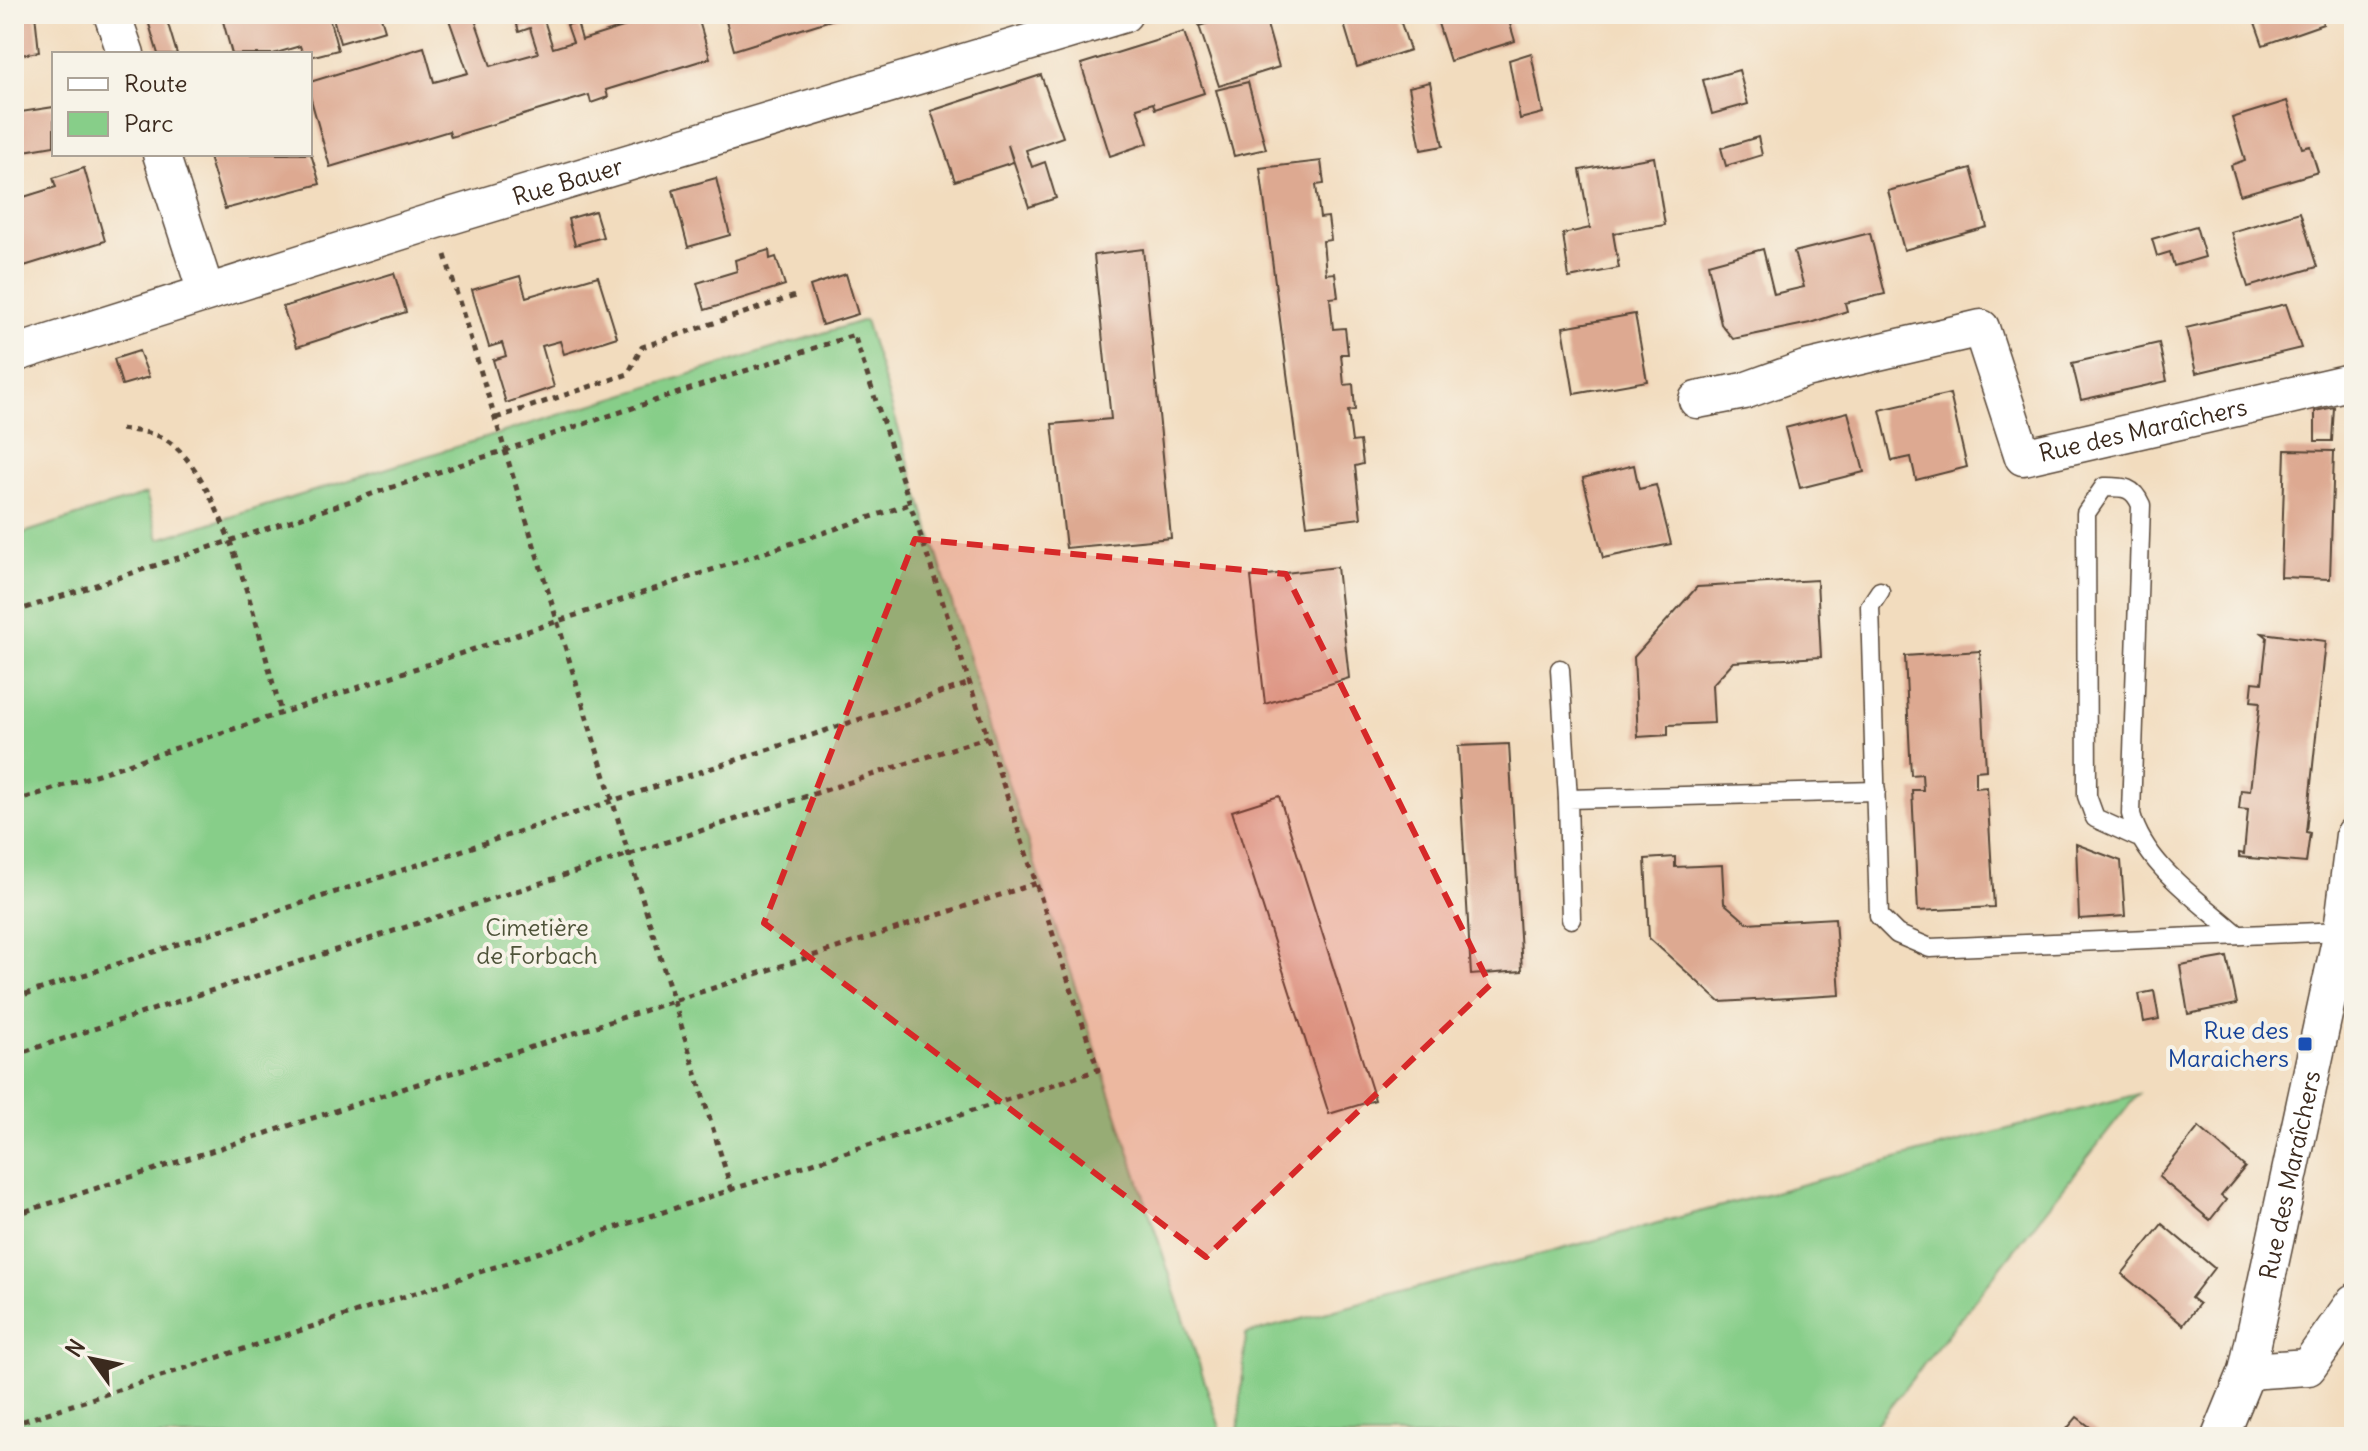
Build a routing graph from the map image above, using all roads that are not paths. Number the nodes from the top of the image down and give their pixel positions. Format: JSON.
{"nodes":[{"id":1,"x":112,"y":14,"type":"edge"},
{"id":2,"x":1124,"y":14,"type":"edge"},
{"id":3,"x":125,"y":52,"type":"edge"},
{"id":4,"x":162,"y":156,"type":"edge"},
{"id":5,"x":206,"y":292,"type":"junction"},
{"id":6,"x":14,"y":354,"type":"edge"},
{"id":7,"x":2354,"y":381,"type":"edge"},
{"id":8,"x":1697,"y":400,"type":"dead end"},
{"id":9,"x":1880,"y":591,"type":"dead end"},
{"id":10,"x":1560,"y":669,"type":"dead end"},
{"id":11,"x":1876,"y":791,"type":"junction"},
{"id":12,"x":1568,"y":799,"type":"junction"},
{"id":13,"x":2354,"y":835,"type":"edge"},
{"id":14,"x":2137,"y":837,"type":"junction"},
{"id":15,"x":1571,"y":919,"type":"dead end"},
{"id":16,"x":2342,"y":931,"type":"junction"},
{"id":17,"x":2238,"y":935,"type":"junction"},
{"id":18,"x":2354,"y":1302,"type":"edge"},
{"id":19,"x":2247,"y":1371,"type":"junction"},
{"id":20,"x":2220,"y":1437,"type":"edge"}],
"edges":[{"from":1,"to":3,"type":"street"},
{"from":2,"to":5,"type":"street","name":"Rue Bauer"},
{"from":4,"to":5,"type":"street"},
{"from":5,"to":6,"type":"street","name":"Rue Bauer"},
{"from":7,"to":8,"type":"street","name":"Rue des Maraîchers"},
{"from":9,"to":11,"type":"lane"},
{"from":10,"to":12,"type":"lane"},
{"from":11,"to":12,"type":"lane"},
{"from":11,"to":17,"type":"lane"},
{"from":12,"to":15,"type":"lane"},
{"from":13,"to":16,"type":"street","name":"Rue des Maraîchers"},
{"from":14,"to":14,"type":"lane"},
{"from":14,"to":17,"type":"lane"},
{"from":16,"to":17,"type":"lane"},
{"from":16,"to":19,"type":"street","name":"Rue des Maraîchers"},
{"from":18,"to":19,"type":"street"},
{"from":19,"to":20,"type":"street","name":"Rue des Maraîchers"}]}
